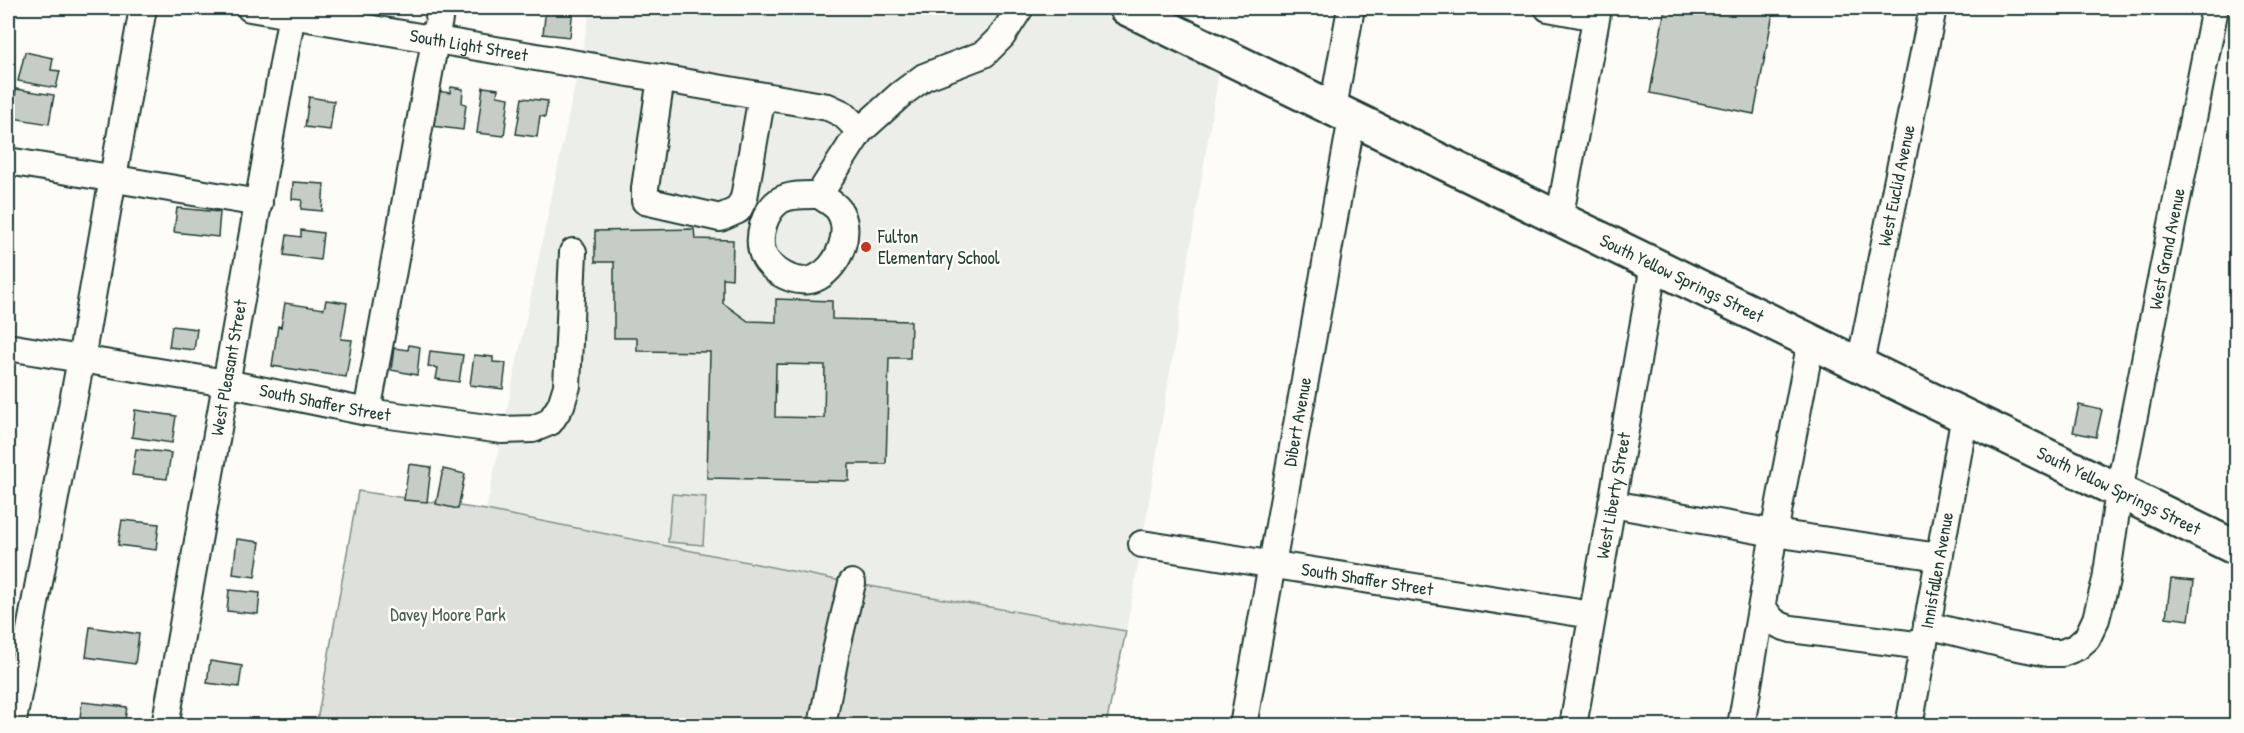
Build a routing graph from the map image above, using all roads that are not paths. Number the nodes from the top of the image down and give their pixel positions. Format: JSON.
{"nodes":[{"id":1,"x":143,"y":8,"type":"edge"},
{"id":2,"x":250,"y":8,"type":"edge"},
{"id":3,"x":441,"y":8,"type":"edge"},
{"id":4,"x":1020,"y":8,"type":"edge"},
{"id":5,"x":1126,"y":8,"type":"edge"},
{"id":6,"x":1351,"y":8,"type":"edge"},
{"id":7,"x":1548,"y":8,"type":"edge"},
{"id":8,"x":1933,"y":8,"type":"edge"},
{"id":9,"x":2215,"y":8,"type":"edge"},
{"id":10,"x":293,"y":11,"type":"edge"},
{"id":11,"x":1597,"y":12,"type":"edge"},
{"id":12,"x":436,"y":39,"type":"junction"},
{"id":13,"x":661,"y":78,"type":"junction"},
{"id":14,"x":762,"y":96,"type":"junction"},
{"id":15,"x":1343,"y":113,"type":"junction"},
{"id":16,"x":860,"y":131,"type":"junction"},
{"id":17,"x":8,"y":161,"type":"edge"},
{"id":18,"x":113,"y":179,"type":"junction"},
{"id":19,"x":819,"y":195,"type":"dead end"},
{"id":20,"x":259,"y":203,"type":"junction"},
{"id":21,"x":1559,"y":220,"type":"junction"},
{"id":22,"x":573,"y":252,"type":"dead end"},
{"id":23,"x":1654,"y":265,"type":"junction"},
{"id":24,"x":1811,"y":341,"type":"junction"},
{"id":25,"x":8,"y":347,"type":"edge"},
{"id":26,"x":81,"y":359,"type":"junction"},
{"id":27,"x":1860,"y":364,"type":"junction"},
{"id":28,"x":226,"y":383,"type":"junction"},
{"id":29,"x":367,"y":412,"type":"junction"},
{"id":30,"x":1965,"y":415,"type":"junction"},
{"id":31,"x":2119,"y":491,"type":"junction"},
{"id":32,"x":1612,"y":504,"type":"junction"},
{"id":33,"x":1774,"y":533,"type":"junction"},
{"id":34,"x":1142,"y":543,"type":"dead end"},
{"id":35,"x":2236,"y":548,"type":"edge"},
{"id":36,"x":1939,"y":557,"type":"junction"},
{"id":37,"x":1272,"y":564,"type":"junction"},
{"id":38,"x":852,"y":583,"type":"dead end"},
{"id":39,"x":1762,"y":605,"type":"junction"},
{"id":40,"x":1592,"y":615,"type":"junction"},
{"id":41,"x":1925,"y":635,"type":"junction"},
{"id":42,"x":12,"y":726,"type":"edge"},
{"id":43,"x":165,"y":726,"type":"edge"},
{"id":44,"x":822,"y":726,"type":"edge"},
{"id":45,"x":1243,"y":726,"type":"edge"},
{"id":46,"x":1573,"y":726,"type":"edge"},
{"id":47,"x":1741,"y":726,"type":"edge"},
{"id":48,"x":1909,"y":726,"type":"edge"}],
"edges":[{"from":1,"to":18,"type":"street"},
{"from":2,"to":10,"type":"street","name":"South Light Street"},
{"from":3,"to":12,"type":"street"},
{"from":4,"to":16,"type":"street"},
{"from":5,"to":15,"type":"main road","name":"South Yellow Springs Street"},
{"from":6,"to":15,"type":"street","name":"Dibert Avenue"},
{"from":7,"to":11,"type":"street"},
{"from":8,"to":27,"type":"street","name":"West Euclid Avenue"},
{"from":9,"to":31,"type":"street","name":"West Grand Avenue"},
{"from":10,"to":12,"type":"street","name":"South Light Street"},
{"from":10,"to":20,"type":"street","name":"West Pleasant Street"},
{"from":11,"to":21,"type":"street"},
{"from":12,"to":13,"type":"street","name":"South Light Street"},
{"from":12,"to":29,"type":"street"},
{"from":13,"to":14,"type":"street","name":"South Light Street"},
{"from":13,"to":14,"type":"street"},
{"from":14,"to":16,"type":"street","name":"South Light Street"},
{"from":15,"to":21,"type":"main road","name":"South Yellow Springs Street"},
{"from":15,"to":37,"type":"street","name":"Dibert Avenue"},
{"from":16,"to":19,"type":"street"},
{"from":17,"to":18,"type":"street"},
{"from":18,"to":20,"type":"street"},
{"from":18,"to":26,"type":"street"},
{"from":20,"to":28,"type":"street","name":"West Pleasant Street"},
{"from":21,"to":23,"type":"main road","name":"South Yellow Springs Street"},
{"from":22,"to":29,"type":"street","name":"South Shaffer Street"},
{"from":23,"to":24,"type":"main road","name":"South Yellow Springs Street"},
{"from":23,"to":32,"type":"street","name":"West Liberty Street"},
{"from":24,"to":27,"type":"main road","name":"South Yellow Springs Street"},
{"from":24,"to":33,"type":"street"},
{"from":25,"to":26,"type":"street","name":"South Shaffer Street"},
{"from":26,"to":28,"type":"street","name":"South Shaffer Street"},
{"from":26,"to":42,"type":"street"},
{"from":27,"to":30,"type":"main road","name":"South Yellow Springs Street"},
{"from":28,"to":29,"type":"street","name":"South Shaffer Street"},
{"from":28,"to":43,"type":"street","name":"West Pleasant Street"},
{"from":30,"to":31,"type":"main road","name":"South Yellow Springs Street"},
{"from":30,"to":36,"type":"street","name":"Innisfallen Avenue"},
{"from":31,"to":35,"type":"main road","name":"South Yellow Springs Street"},
{"from":31,"to":41,"type":"street","name":"West Grand Avenue"},
{"from":32,"to":33,"type":"street"},
{"from":32,"to":40,"type":"street","name":"West Liberty Street"},
{"from":33,"to":36,"type":"street"},
{"from":33,"to":39,"type":"street"},
{"from":34,"to":37,"type":"street","name":"South Shaffer Street"},
{"from":36,"to":41,"type":"street","name":"Innisfallen Avenue"},
{"from":37,"to":40,"type":"street","name":"South Shaffer Street"},
{"from":37,"to":45,"type":"street","name":"Dibert Avenue"},
{"from":38,"to":44,"type":"street"},
{"from":39,"to":41,"type":"street","name":"West Grand Avenue"},
{"from":39,"to":47,"type":"street"},
{"from":40,"to":46,"type":"street","name":"West Liberty Street"},
{"from":41,"to":48,"type":"street","name":"Innisfallen Avenue"}]}
